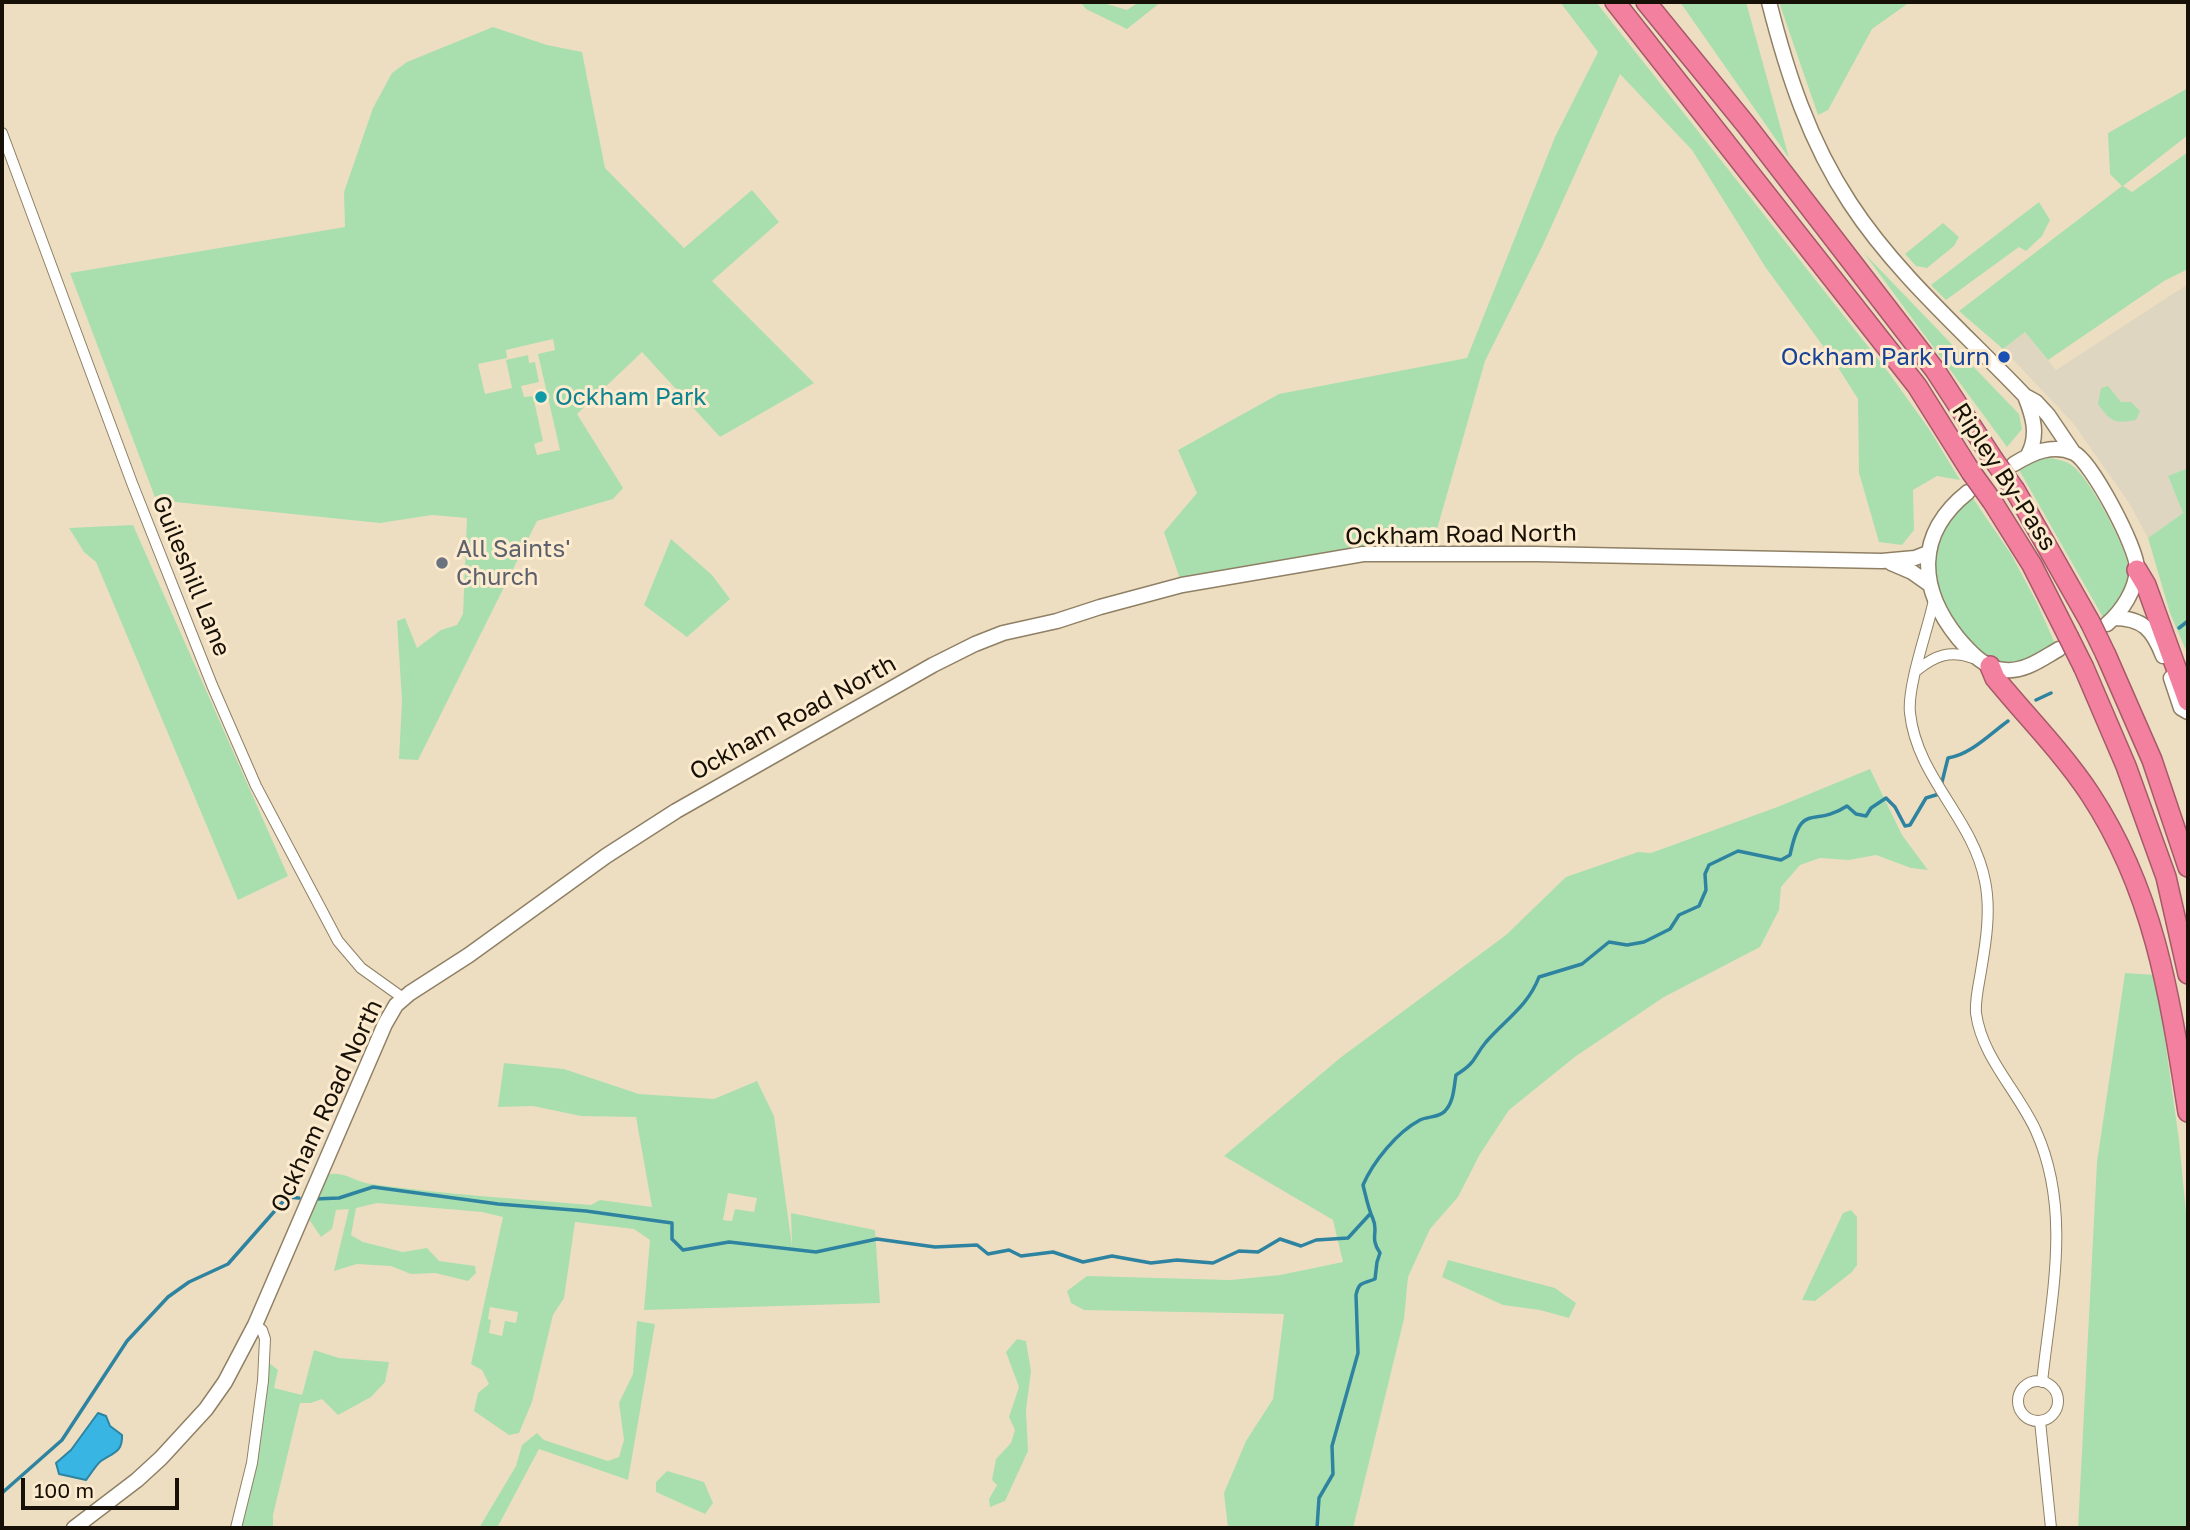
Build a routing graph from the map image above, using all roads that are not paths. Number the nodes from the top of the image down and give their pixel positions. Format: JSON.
{"nodes":[{"id":1,"x":1615,"y":2,"type":"edge"},
{"id":2,"x":1646,"y":2,"type":"edge"},
{"id":3,"x":1769,"y":2,"type":"edge"},
{"id":4,"x":2,"y":133,"type":"edge"},
{"id":5,"x":2025,"y":396,"type":"junction"},
{"id":6,"x":2073,"y":452,"type":"junction"},
{"id":7,"x":2028,"y":455,"type":"junction"},
{"id":8,"x":2014,"y":464,"type":"dead end"},
{"id":9,"x":1968,"y":492,"type":"dead end"},
{"id":10,"x":1928,"y":553,"type":"junction"},
{"id":11,"x":1882,"y":561,"type":"junction"},
{"id":12,"x":2137,"y":570,"type":"junction"},
{"id":13,"x":1929,"y":584,"type":"junction"},
{"id":14,"x":1934,"y":600,"type":"junction"},
{"id":15,"x":2104,"y":621,"type":"junction"},
{"id":16,"x":2064,"y":642,"type":"junction"},
{"id":17,"x":1984,"y":663,"type":"junction"},
{"id":18,"x":1917,"y":670,"type":"junction"},
{"id":19,"x":2185,"y":682,"type":"edge"},
{"id":20,"x":2188,"y":701,"type":"edge"},
{"id":21,"x":2188,"y":712,"type":"edge"},
{"id":22,"x":2188,"y":867,"type":"edge"},
{"id":23,"x":2188,"y":974,"type":"edge"},
{"id":24,"x":403,"y":998,"type":"junction"},
{"id":25,"x":2188,"y":1112,"type":"edge"},
{"id":26,"x":255,"y":1325,"type":"junction"},
{"id":27,"x":2042,"y":1382,"type":"junction"},
{"id":28,"x":2040,"y":1421,"type":"junction"},
{"id":29,"x":74,"y":1528,"type":"edge"},
{"id":30,"x":236,"y":1528,"type":"edge"},
{"id":31,"x":2051,"y":1528,"type":"edge"}],
"edges":[{"from":1,"to":16,"type":"highway","name":"Ripley By-Pass","bridge":true},
{"from":2,"to":15,"type":"highway","name":"Ripley By-Pass","bridge":true},
{"from":3,"to":5,"type":"main road"},
{"from":4,"to":24,"type":"street","name":"Guileshill Lane"},
{"from":5,"to":6,"type":"main road"},
{"from":5,"to":7,"type":"main road"},
{"from":6,"to":7,"type":"main road"},
{"from":6,"to":12,"type":"main road"},
{"from":7,"to":8,"type":"main road"},
{"from":9,"to":10,"type":"main road"},
{"from":10,"to":11,"type":"main road","name":"Ockham Road North"},
{"from":10,"to":13,"type":"main road"},
{"from":11,"to":13,"type":"main road","name":"Ockham Road North"},
{"from":11,"to":24,"type":"main road","name":"Ockham Road North"},
{"from":12,"to":15,"type":"main road"},
{"from":12,"to":19,"type":"highway"},
{"from":13,"to":14,"type":"main road"},
{"from":14,"to":17,"type":"main road"},
{"from":14,"to":18,"type":"street"},
{"from":15,"to":21,"type":"main road"},
{"from":15,"to":22,"type":"highway","name":"Ripley By-Pass","bridge":true},
{"from":16,"to":17,"type":"main road"},
{"from":16,"to":23,"type":"highway","name":"Ripley By-Pass","bridge":true},
{"from":17,"to":18,"type":"street"},
{"from":17,"to":25,"type":"highway"},
{"from":18,"to":27,"type":"street"},
{"from":19,"to":20,"type":"highway"},
{"from":24,"to":26,"type":"main road","name":"Ockham Road North"},
{"from":26,"to":29,"type":"main road","name":"Ockham Road North"},
{"from":26,"to":30,"type":"street"},
{"from":27,"to":28,"type":"street"},
{"from":27,"to":28,"type":"street"},
{"from":28,"to":31,"type":"street"}]}
